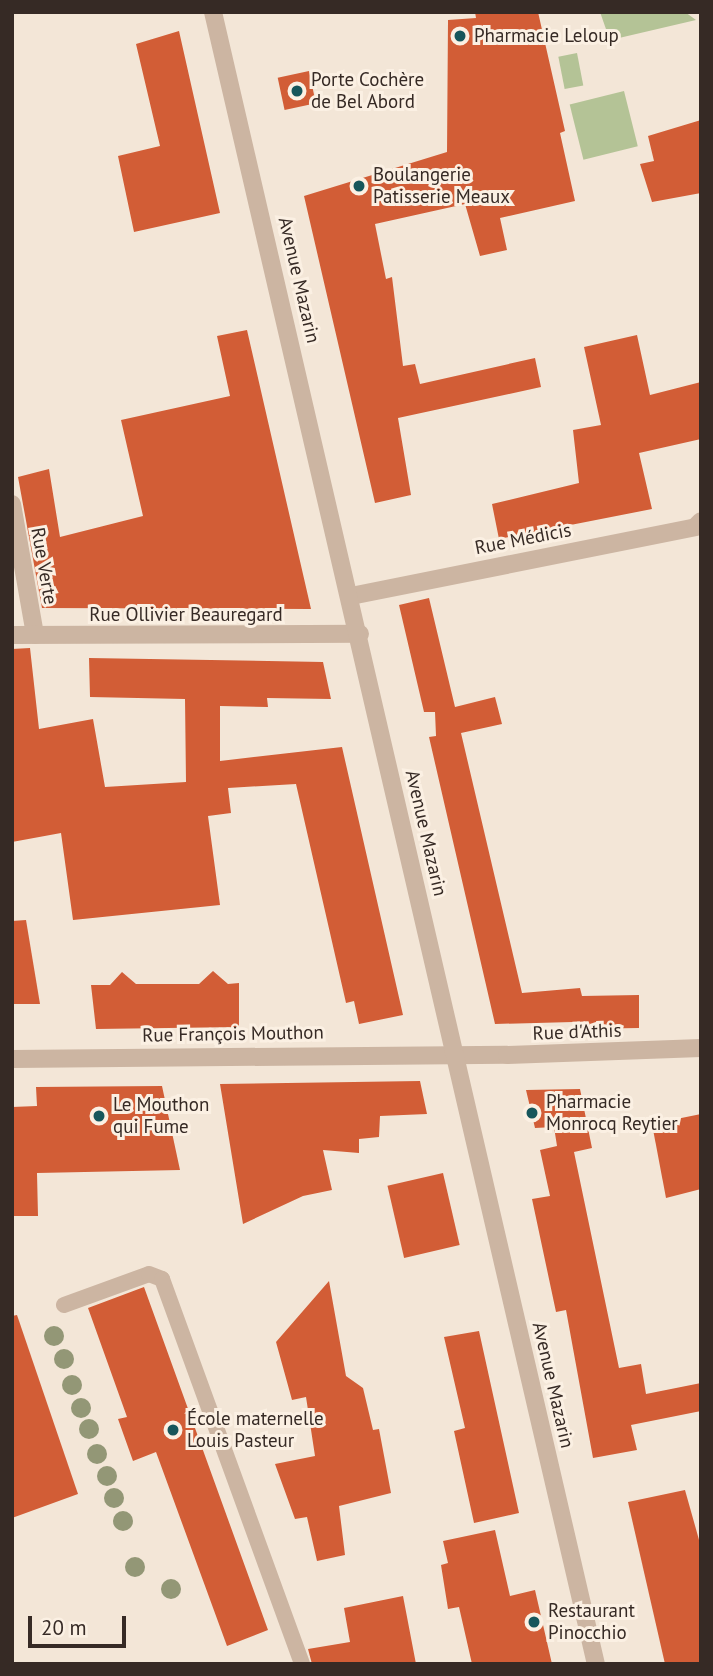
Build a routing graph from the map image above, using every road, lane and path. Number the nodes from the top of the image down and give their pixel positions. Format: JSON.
{"nodes":[{"id":1,"x":212,"y":12,"type":"edge"},
{"id":2,"x":12,"y":504,"type":"edge"},
{"id":3,"x":701,"y":521,"type":"edge"},
{"id":4,"x":351,"y":596,"type":"junction"},
{"id":5,"x":360,"y":634,"type":"junction"},
{"id":6,"x":12,"y":635,"type":"edge"},
{"id":7,"x":35,"y":635,"type":"junction"},
{"id":8,"x":701,"y":1048,"type":"edge"},
{"id":9,"x":454,"y":1054,"type":"junction"},
{"id":10,"x":12,"y":1059,"type":"edge"},
{"id":11,"x":64,"y":1304,"type":"dead end"},
{"id":12,"x":302,"y":1664,"type":"edge"},
{"id":13,"x":596,"y":1664,"type":"edge"}],
"edges":[{"from":1,"to":4,"type":"street","name":"Avenue Mazarin"},
{"from":2,"to":7,"type":"street","name":"Rue Verte"},
{"from":3,"to":4,"type":"street","name":"Rue Médicis"},
{"from":4,"to":5,"type":"street","name":"Avenue Mazarin"},
{"from":5,"to":7,"type":"street","name":"Rue Ollivier Beauregard"},
{"from":5,"to":9,"type":"street","name":"Avenue Mazarin"},
{"from":6,"to":7,"type":"street","name":"Rue Ollivier Beauregard"},
{"from":8,"to":9,"type":"street","name":"Rue d'Athis"},
{"from":9,"to":10,"type":"street","name":"Rue François Mouthon"},
{"from":9,"to":13,"type":"street","name":"Avenue Mazarin"},
{"from":11,"to":12,"type":"lane"}]}
